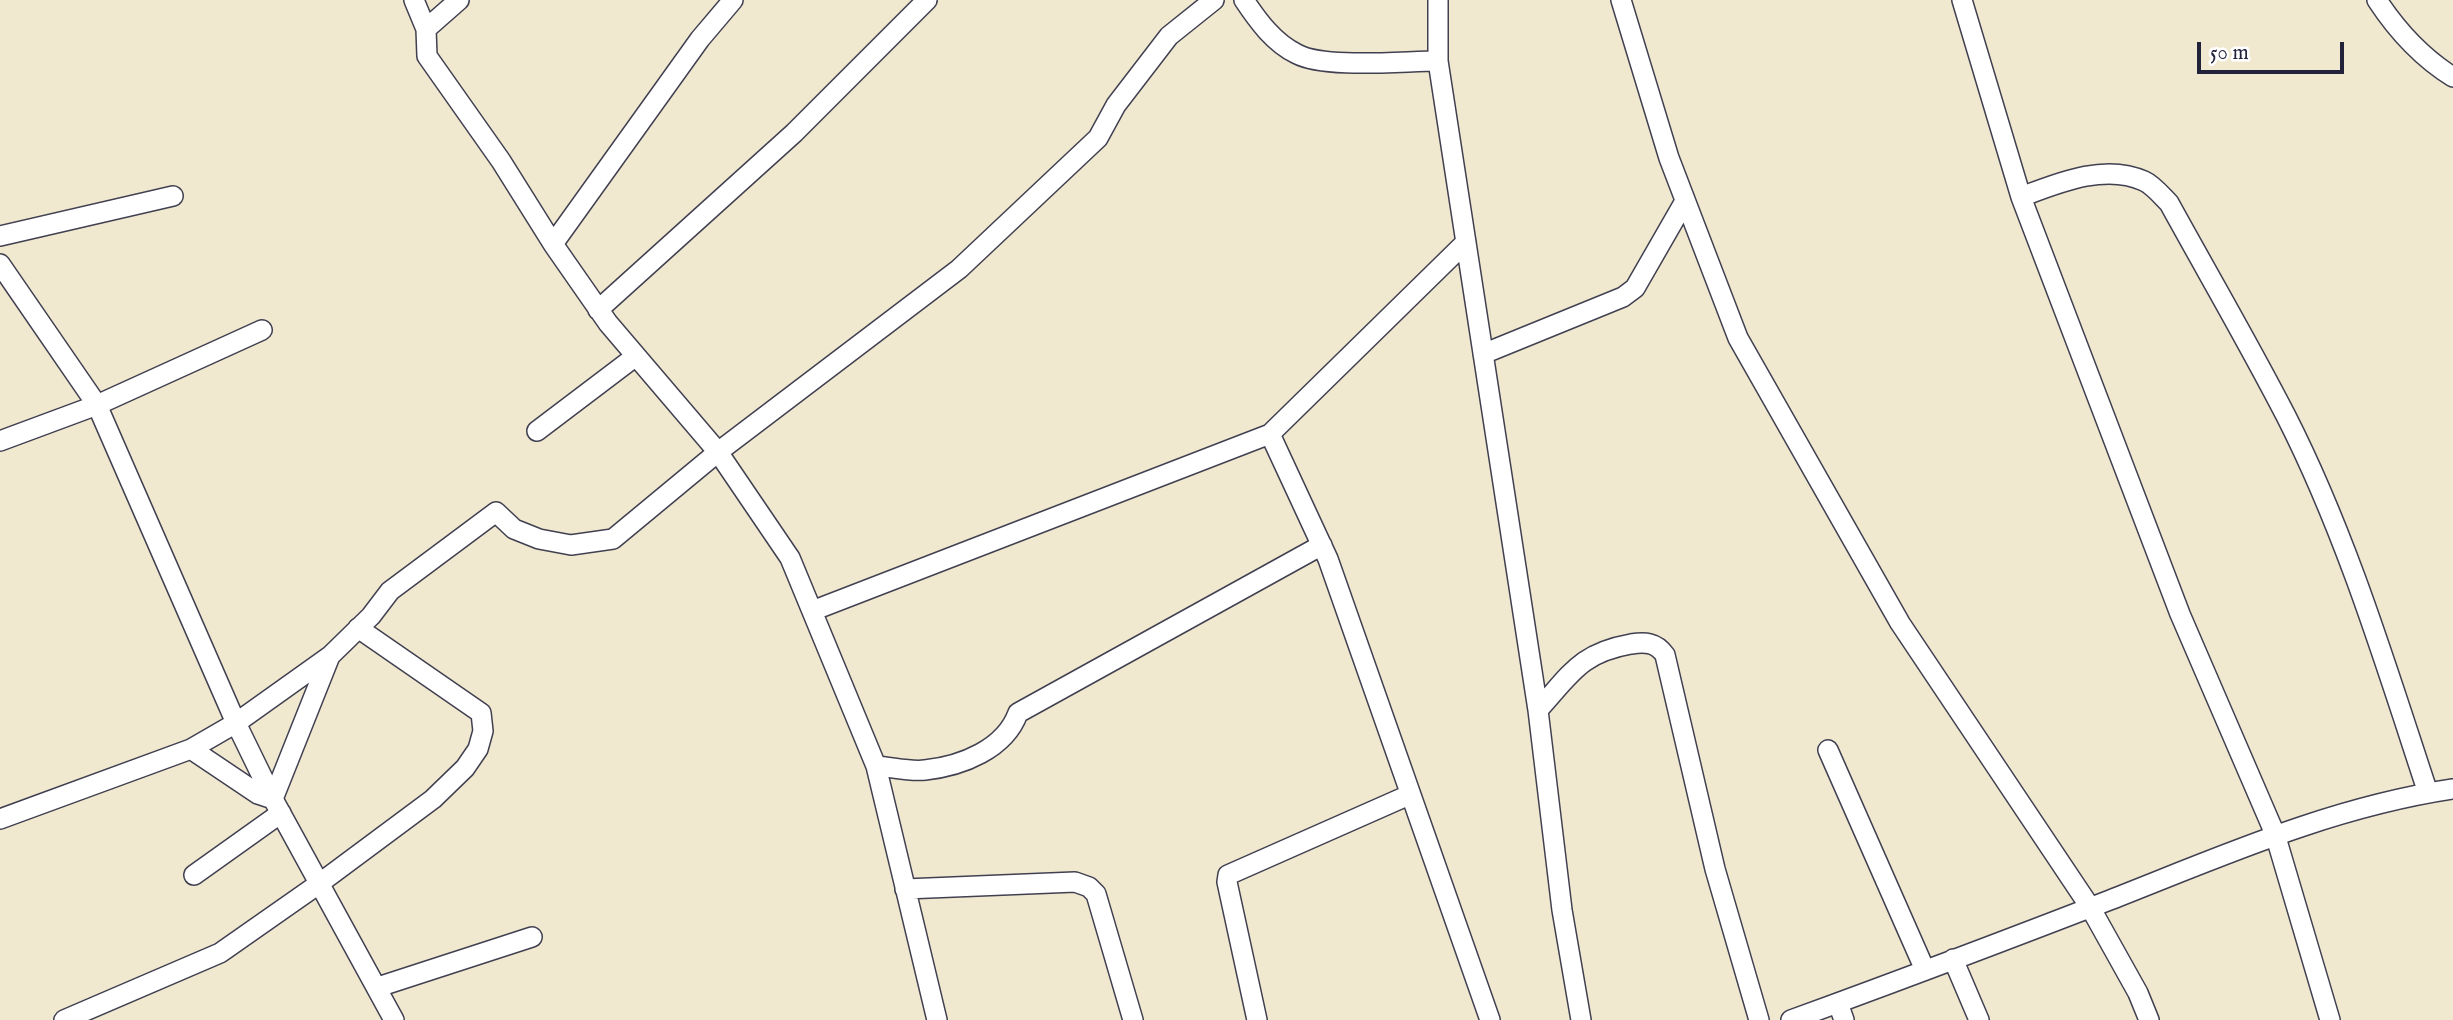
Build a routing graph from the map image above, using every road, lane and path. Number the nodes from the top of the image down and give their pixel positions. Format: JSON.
{"nodes":[{"id":1,"x":414,"y":0,"type":"edge"},
{"id":2,"x":459,"y":0,"type":"edge"},
{"id":3,"x":733,"y":0,"type":"edge"},
{"id":4,"x":927,"y":0,"type":"edge"},
{"id":5,"x":1213,"y":0,"type":"edge"},
{"id":6,"x":1244,"y":0,"type":"edge"},
{"id":7,"x":1438,"y":0,"type":"edge"},
{"id":8,"x":1621,"y":0,"type":"edge"},
{"id":9,"x":1962,"y":0,"type":"edge"},
{"id":10,"x":2377,"y":0,"type":"edge"},
{"id":11,"x":426,"y":29,"type":"junction"},
{"id":12,"x":1438,"y":61,"type":"junction"},
{"id":13,"x":2453,"y":77,"type":"edge"},
{"id":14,"x":173,"y":195,"type":"dead end"},
{"id":15,"x":2021,"y":197,"type":"junction"},
{"id":16,"x":1685,"y":201,"type":"junction"},
{"id":17,"x":0,"y":236,"type":"edge"},
{"id":18,"x":1466,"y":242,"type":"junction"},
{"id":19,"x":553,"y":244,"type":"junction"},
{"id":20,"x":0,"y":264,"type":"edge"},
{"id":21,"x":598,"y":310,"type":"junction"},
{"id":22,"x":262,"y":330,"type":"dead end"},
{"id":23,"x":1483,"y":354,"type":"junction"},
{"id":24,"x":636,"y":356,"type":"junction"},
{"id":25,"x":97,"y":405,"type":"junction"},
{"id":26,"x":537,"y":431,"type":"dead end"},
{"id":27,"x":1270,"y":434,"type":"junction"},
{"id":28,"x":0,"y":442,"type":"edge"},
{"id":29,"x":718,"y":452,"type":"junction"},
{"id":30,"x":1322,"y":545,"type":"junction"},
{"id":31,"x":812,"y":611,"type":"junction"},
{"id":32,"x":358,"y":628,"type":"junction"},
{"id":33,"x":330,"y":656,"type":"junction"},
{"id":34,"x":1538,"y":710,"type":"junction"},
{"id":35,"x":236,"y":723,"type":"junction"},
{"id":36,"x":191,"y":750,"type":"junction"},
{"id":37,"x":1828,"y":750,"type":"dead end"},
{"id":38,"x":876,"y":766,"type":"junction"},
{"id":39,"x":2453,"y":789,"type":"edge"},
{"id":40,"x":2428,"y":793,"type":"junction"},
{"id":41,"x":1409,"y":795,"type":"junction"},
{"id":42,"x":277,"y":806,"type":"junction"},
{"id":43,"x":0,"y":819,"type":"edge"},
{"id":44,"x":2275,"y":834,"type":"junction"},
{"id":45,"x":194,"y":875,"type":"dead end"},
{"id":46,"x":320,"y":883,"type":"junction"},
{"id":47,"x":905,"y":889,"type":"junction"},
{"id":48,"x":2090,"y":908,"type":"junction"},
{"id":49,"x":532,"y":937,"type":"dead end"},
{"id":50,"x":1953,"y":959,"type":"junction"},
{"id":51,"x":1925,"y":970,"type":"junction"},
{"id":52,"x":377,"y":988,"type":"junction"},
{"id":53,"x":1841,"y":1012,"type":"edge"},
{"id":54,"x":64,"y":1020,"type":"edge"},
{"id":55,"x":394,"y":1020,"type":"edge"},
{"id":56,"x":937,"y":1020,"type":"edge"},
{"id":57,"x":1133,"y":1020,"type":"edge"},
{"id":58,"x":1257,"y":1020,"type":"edge"},
{"id":59,"x":1490,"y":1020,"type":"edge"},
{"id":60,"x":1581,"y":1020,"type":"edge"},
{"id":61,"x":1759,"y":1020,"type":"edge"},
{"id":62,"x":1791,"y":1020,"type":"edge"},
{"id":63,"x":1979,"y":1020,"type":"edge"},
{"id":64,"x":2149,"y":1020,"type":"edge"},
{"id":65,"x":2330,"y":1020,"type":"edge"}],
"edges":[{"from":1,"to":11,"type":"street"},
{"from":2,"to":11,"type":"street"},
{"from":3,"to":19,"type":"street"},
{"from":4,"to":21,"type":"street"},
{"from":5,"to":29,"type":"street"},
{"from":6,"to":12,"type":"street"},
{"from":7,"to":12,"type":"street"},
{"from":8,"to":16,"type":"street"},
{"from":9,"to":15,"type":"street"},
{"from":10,"to":13,"type":"street"},
{"from":11,"to":19,"type":"street"},
{"from":12,"to":18,"type":"street"},
{"from":14,"to":17,"type":"street"},
{"from":15,"to":40,"type":"street"},
{"from":15,"to":44,"type":"street"},
{"from":16,"to":23,"type":"street"},
{"from":16,"to":48,"type":"street"},
{"from":18,"to":23,"type":"street"},
{"from":18,"to":27,"type":"street"},
{"from":19,"to":21,"type":"street"},
{"from":20,"to":25,"type":"street"},
{"from":21,"to":24,"type":"street"},
{"from":22,"to":25,"type":"street"},
{"from":23,"to":34,"type":"street"},
{"from":24,"to":26,"type":"street"},
{"from":24,"to":29,"type":"street"},
{"from":25,"to":28,"type":"street"},
{"from":25,"to":35,"type":"street"},
{"from":27,"to":30,"type":"street"},
{"from":27,"to":31,"type":"street"},
{"from":29,"to":31,"type":"street"},
{"from":29,"to":32,"type":"street"},
{"from":30,"to":38,"type":"street"},
{"from":30,"to":41,"type":"street"},
{"from":31,"to":38,"type":"street"},
{"from":32,"to":33,"type":"street"},
{"from":32,"to":46,"type":"street"},
{"from":33,"to":35,"type":"street"},
{"from":33,"to":42,"type":"street"},
{"from":34,"to":60,"type":"street"},
{"from":34,"to":61,"type":"street"},
{"from":35,"to":36,"type":"street"},
{"from":35,"to":42,"type":"street"},
{"from":36,"to":42,"type":"street"},
{"from":36,"to":43,"type":"street"},
{"from":37,"to":51,"type":"street"},
{"from":38,"to":47,"type":"street"},
{"from":39,"to":40,"type":"street"},
{"from":40,"to":44,"type":"street"},
{"from":41,"to":58,"type":"street"},
{"from":41,"to":59,"type":"street"},
{"from":42,"to":45,"type":"street"},
{"from":42,"to":46,"type":"street"},
{"from":44,"to":48,"type":"street"},
{"from":44,"to":65,"type":"street"},
{"from":46,"to":52,"type":"street"},
{"from":46,"to":54,"type":"street"},
{"from":47,"to":56,"type":"street"},
{"from":47,"to":57,"type":"street"},
{"from":48,"to":50,"type":"street"},
{"from":48,"to":64,"type":"street"},
{"from":49,"to":52,"type":"street"},
{"from":50,"to":51,"type":"street"},
{"from":50,"to":63,"type":"street"},
{"from":51,"to":53,"type":"street"},
{"from":52,"to":55,"type":"street"},
{"from":53,"to":62,"type":"street"}]}
